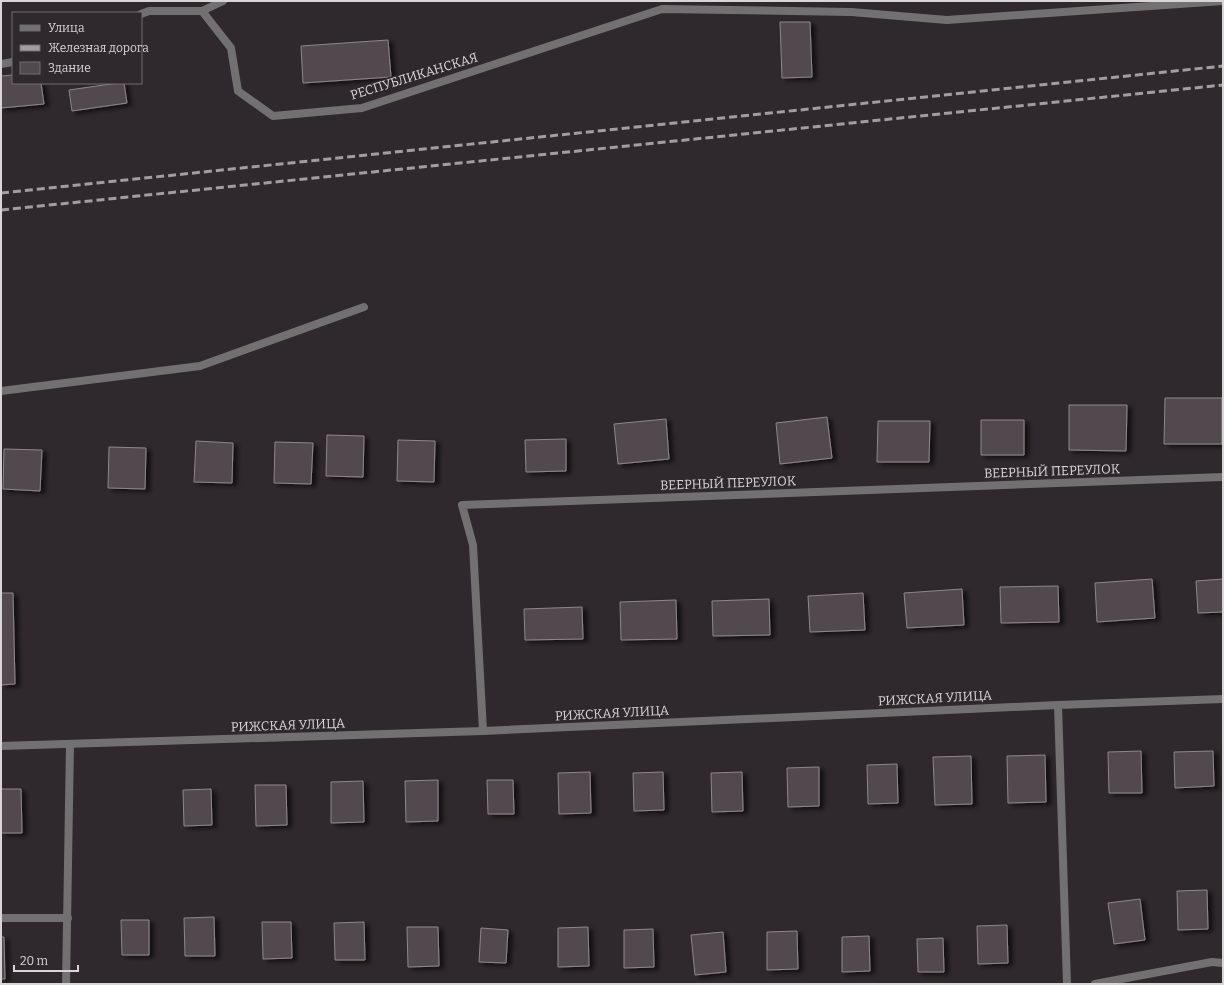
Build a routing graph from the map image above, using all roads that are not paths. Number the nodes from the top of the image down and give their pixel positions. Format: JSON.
{"nodes":[{"id":1,"x":223,"y":1,"type":"edge"},
{"id":2,"x":1223,"y":1,"type":"edge"},
{"id":3,"x":661,"y":5,"type":"edge"},
{"id":4,"x":202,"y":11,"type":"junction"},
{"id":5,"x":142,"y":14,"type":"edge"},
{"id":6,"x":12,"y":62,"type":"edge"},
{"id":7,"x":1,"y":64,"type":"edge"},
{"id":8,"x":364,"y":308,"type":"dead end"},
{"id":9,"x":1,"y":391,"type":"edge"},
{"id":10,"x":1223,"y":477,"type":"edge"},
{"id":11,"x":1223,"y":699,"type":"edge"},
{"id":12,"x":1058,"y":705,"type":"junction"},
{"id":13,"x":484,"y":731,"type":"junction"},
{"id":14,"x":70,"y":744,"type":"junction"},
{"id":15,"x":1,"y":746,"type":"edge"},
{"id":16,"x":1,"y":918,"type":"edge"},
{"id":17,"x":68,"y":918,"type":"junction"},
{"id":18,"x":1223,"y":963,"type":"edge"},
{"id":19,"x":66,"y":984,"type":"edge"},
{"id":20,"x":1067,"y":984,"type":"edge"},
{"id":21,"x":1095,"y":984,"type":"edge"}],
"edges":[{"from":1,"to":4,"type":"street"},
{"from":2,"to":3,"type":"street","name":"РЕСПУБЛИКАНСКАЯ"},
{"from":3,"to":4,"type":"street","name":"РЕСПУБЛИКАНСКАЯ"},
{"from":4,"to":5,"type":"street"},
{"from":6,"to":7,"type":"street"},
{"from":8,"to":9,"type":"street"},
{"from":10,"to":13,"type":"street","name":"ВЕЕРНЫЙ ПЕРЕУЛОК"},
{"from":11,"to":12,"type":"street","name":"РИЖСКАЯ УЛИЦА"},
{"from":12,"to":13,"type":"street","name":"РИЖСКАЯ УЛИЦА"},
{"from":12,"to":20,"type":"street"},
{"from":13,"to":14,"type":"street","name":"РИЖСКАЯ УЛИЦА"},
{"from":14,"to":15,"type":"street","name":"РИЖСКАЯ УЛИЦА"},
{"from":14,"to":17,"type":"street"},
{"from":16,"to":17,"type":"street"},
{"from":17,"to":19,"type":"street"},
{"from":18,"to":21,"type":"street"}]}
